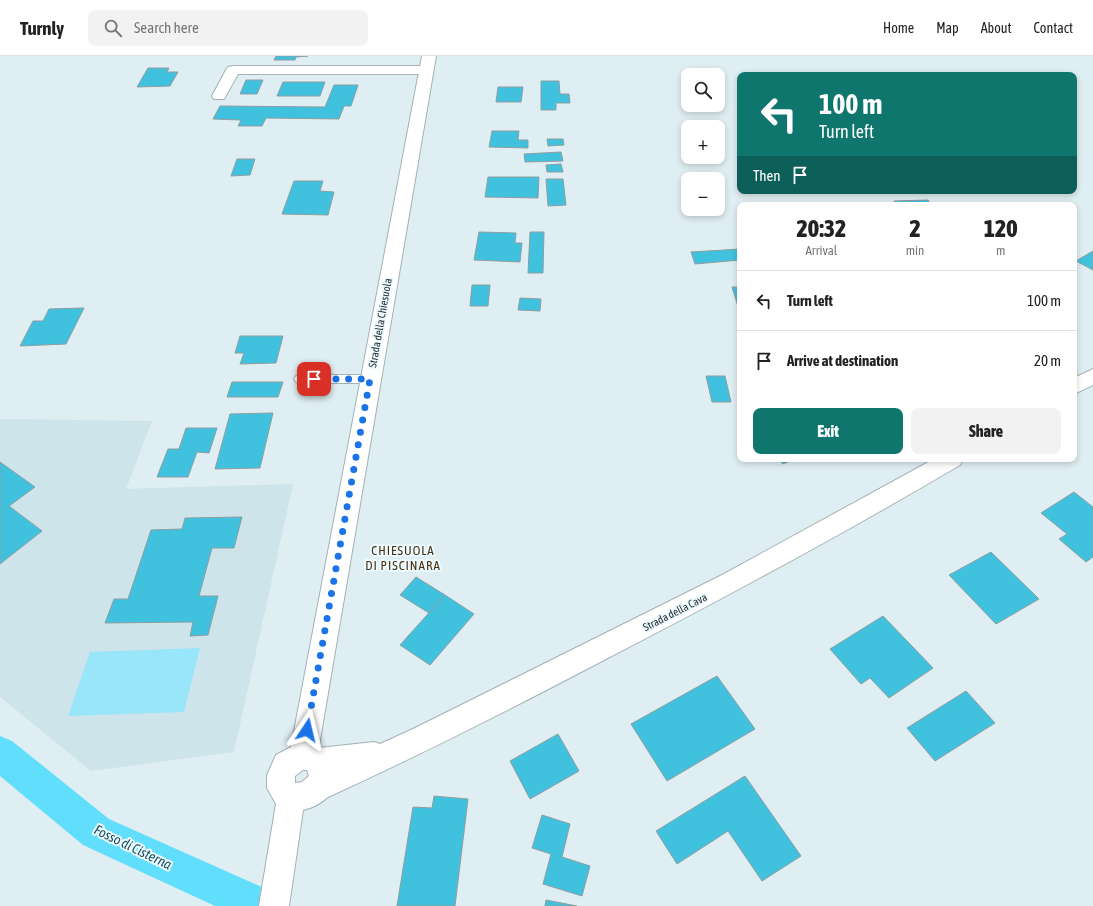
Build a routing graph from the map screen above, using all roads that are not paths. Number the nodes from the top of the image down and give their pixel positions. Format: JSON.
{"nodes":[{"id":1,"x":427,"y":63,"type":"edge"},
{"id":2,"x":219,"y":96,"type":"dead end"},
{"id":3,"x":1093,"y":376,"type":"edge"},
{"id":4,"x":300,"y":379,"type":"dead end"},
{"id":5,"x":370,"y":379,"type":"junction"},
{"id":6,"x":1077,"y":385,"type":"edge"},
{"id":7,"x":947,"y":462,"type":"edge"},
{"id":8,"x":313,"y":768,"type":"junction"},
{"id":9,"x":292,"y":797,"type":"junction"},
{"id":10,"x":277,"y":893,"type":"edge"}],
"edges":[{"from":1,"to":2,"type":"street"},
{"from":1,"to":5,"type":"street","name":"Strada della Chiesuola"},
{"from":3,"to":6,"type":"street"},
{"from":4,"to":5,"type":"lane"},
{"from":5,"to":8,"type":"street","name":"Strada della Chiesuola"},
{"from":7,"to":8,"type":"street","name":"Strada della Cava"},
{"from":8,"to":9,"type":"street"},
{"from":8,"to":9,"type":"street"},
{"from":9,"to":10,"type":"street"}]}
